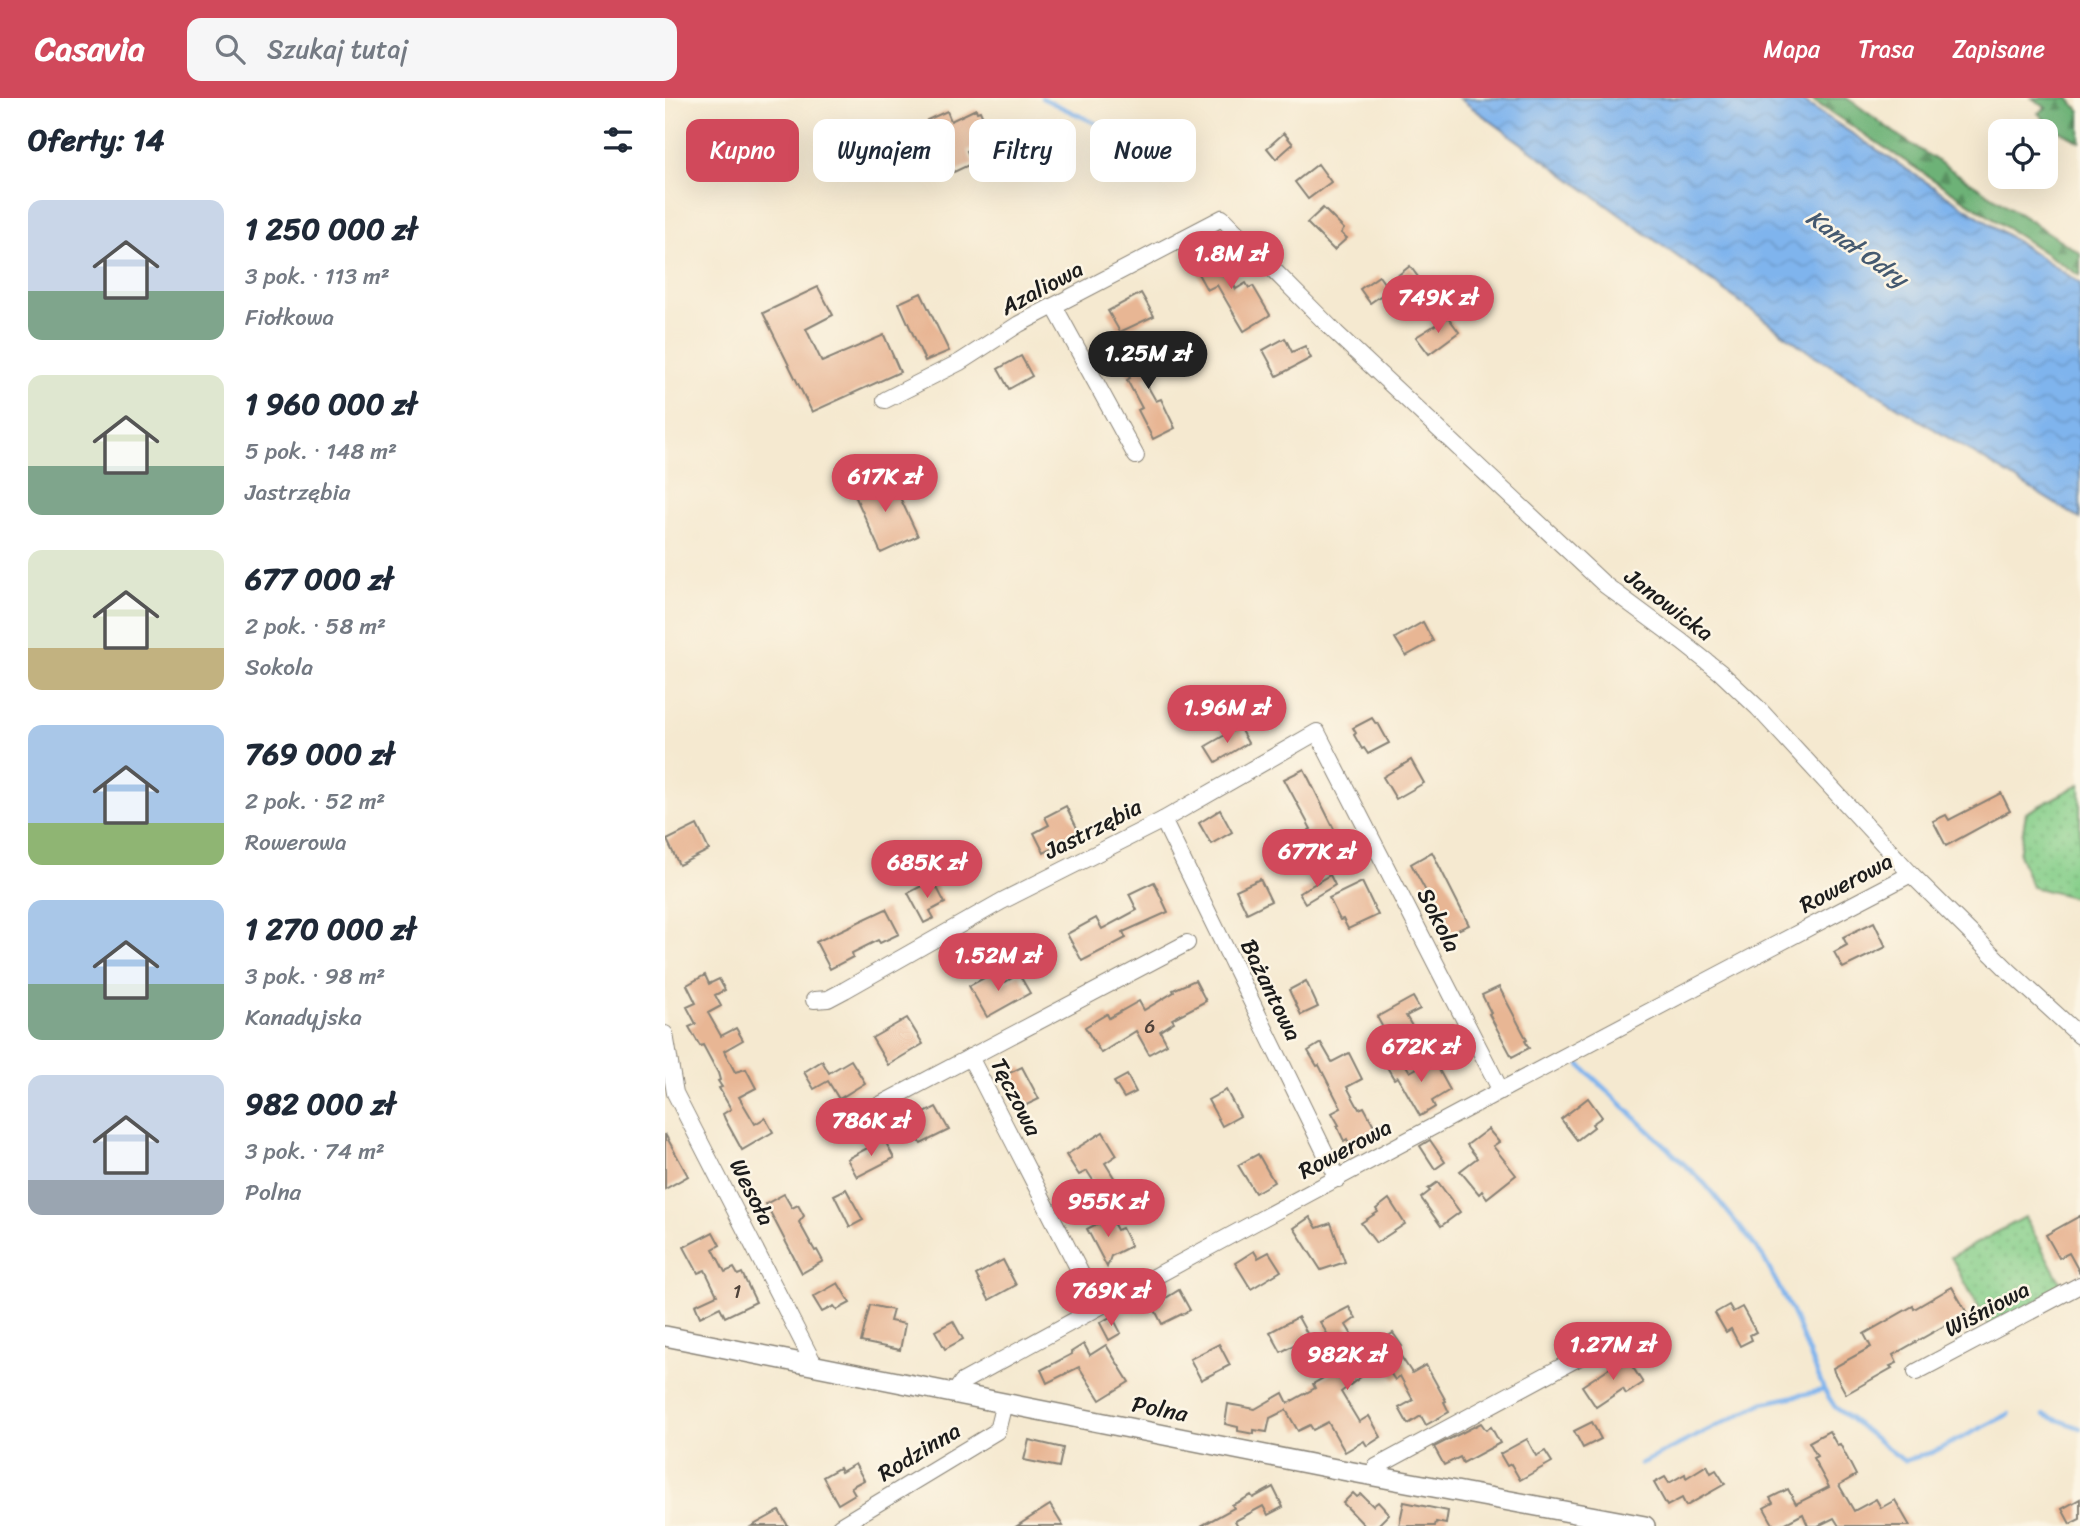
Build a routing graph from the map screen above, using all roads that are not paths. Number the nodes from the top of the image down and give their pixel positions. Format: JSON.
{"nodes":[{"id":1,"x":1222,"y":218,"type":"joint"},
{"id":2,"x":1054,"y":306,"type":"junction"},
{"id":3,"x":885,"y":400,"type":"dead end"},
{"id":4,"x":1136,"y":456,"type":"dead end"},
{"id":5,"x":1317,"y":732,"type":"joint"},
{"id":6,"x":1163,"y":820,"type":"junction"},
{"id":7,"x":1911,"y":874,"type":"junction"},
{"id":8,"x":1187,"y":943,"type":"dead end"},
{"id":9,"x":814,"y":1000,"type":"dead end"},
{"id":10,"x":665,"y":1034,"type":"edge"},
{"id":11,"x":2080,"y":1036,"type":"edge"},
{"id":12,"x":970,"y":1057,"type":"junction"},
{"id":13,"x":1501,"y":1091,"type":"junction"},
{"id":14,"x":834,"y":1129,"type":"dead end"},
{"id":15,"x":1338,"y":1180,"type":"junction"},
{"id":16,"x":2080,"y":1285,"type":"edge"},
{"id":17,"x":1098,"y":1307,"type":"junction"},
{"id":18,"x":665,"y":1336,"type":"edge"},
{"id":19,"x":1589,"y":1352,"type":"dead end"},
{"id":20,"x":815,"y":1366,"type":"junction"},
{"id":21,"x":1916,"y":1372,"type":"dead end"},
{"id":22,"x":954,"y":1394,"type":"junction"},
{"id":23,"x":1004,"y":1403,"type":"junction"},
{"id":24,"x":1372,"y":1475,"type":"junction"},
{"id":25,"x":840,"y":1526,"type":"edge"},
{"id":26,"x":1645,"y":1526,"type":"edge"}],
"edges":[{"from":1,"to":2,"type":"street","name":"Azaliowa"},
{"from":1,"to":7,"type":"street","name":"Janowicka"},
{"from":2,"to":3,"type":"street","name":"Azaliowa"},
{"from":2,"to":4,"type":"street"},
{"from":5,"to":6,"type":"street","name":"Jastrzębia"},
{"from":5,"to":13,"type":"street","name":"Sokola"},
{"from":6,"to":9,"type":"street","name":"Jastrzębia"},
{"from":6,"to":15,"type":"street","name":"Bażantowa"},
{"from":7,"to":11,"type":"street","name":"Janowicka"},
{"from":7,"to":13,"type":"street","name":"Rowerowa"},
{"from":8,"to":12,"type":"street","name":"Tęczowa"},
{"from":10,"to":20,"type":"street","name":"Wesoła"},
{"from":12,"to":14,"type":"street","name":"Tęczowa"},
{"from":12,"to":17,"type":"street","name":"Tęczowa"},
{"from":13,"to":15,"type":"street","name":"Rowerowa"},
{"from":15,"to":17,"type":"street","name":"Rowerowa"},
{"from":16,"to":21,"type":"street","name":"Wiśniowa"},
{"from":17,"to":22,"type":"street","name":"Rowerowa"},
{"from":18,"to":20,"type":"street","name":"Polna"},
{"from":19,"to":24,"type":"street"},
{"from":20,"to":22,"type":"street","name":"Polna"},
{"from":22,"to":23,"type":"street","name":"Polna"},
{"from":23,"to":24,"type":"street","name":"Polna"},
{"from":23,"to":25,"type":"street","name":"Rodzinna"},
{"from":24,"to":26,"type":"street","name":"Polna"}]}
